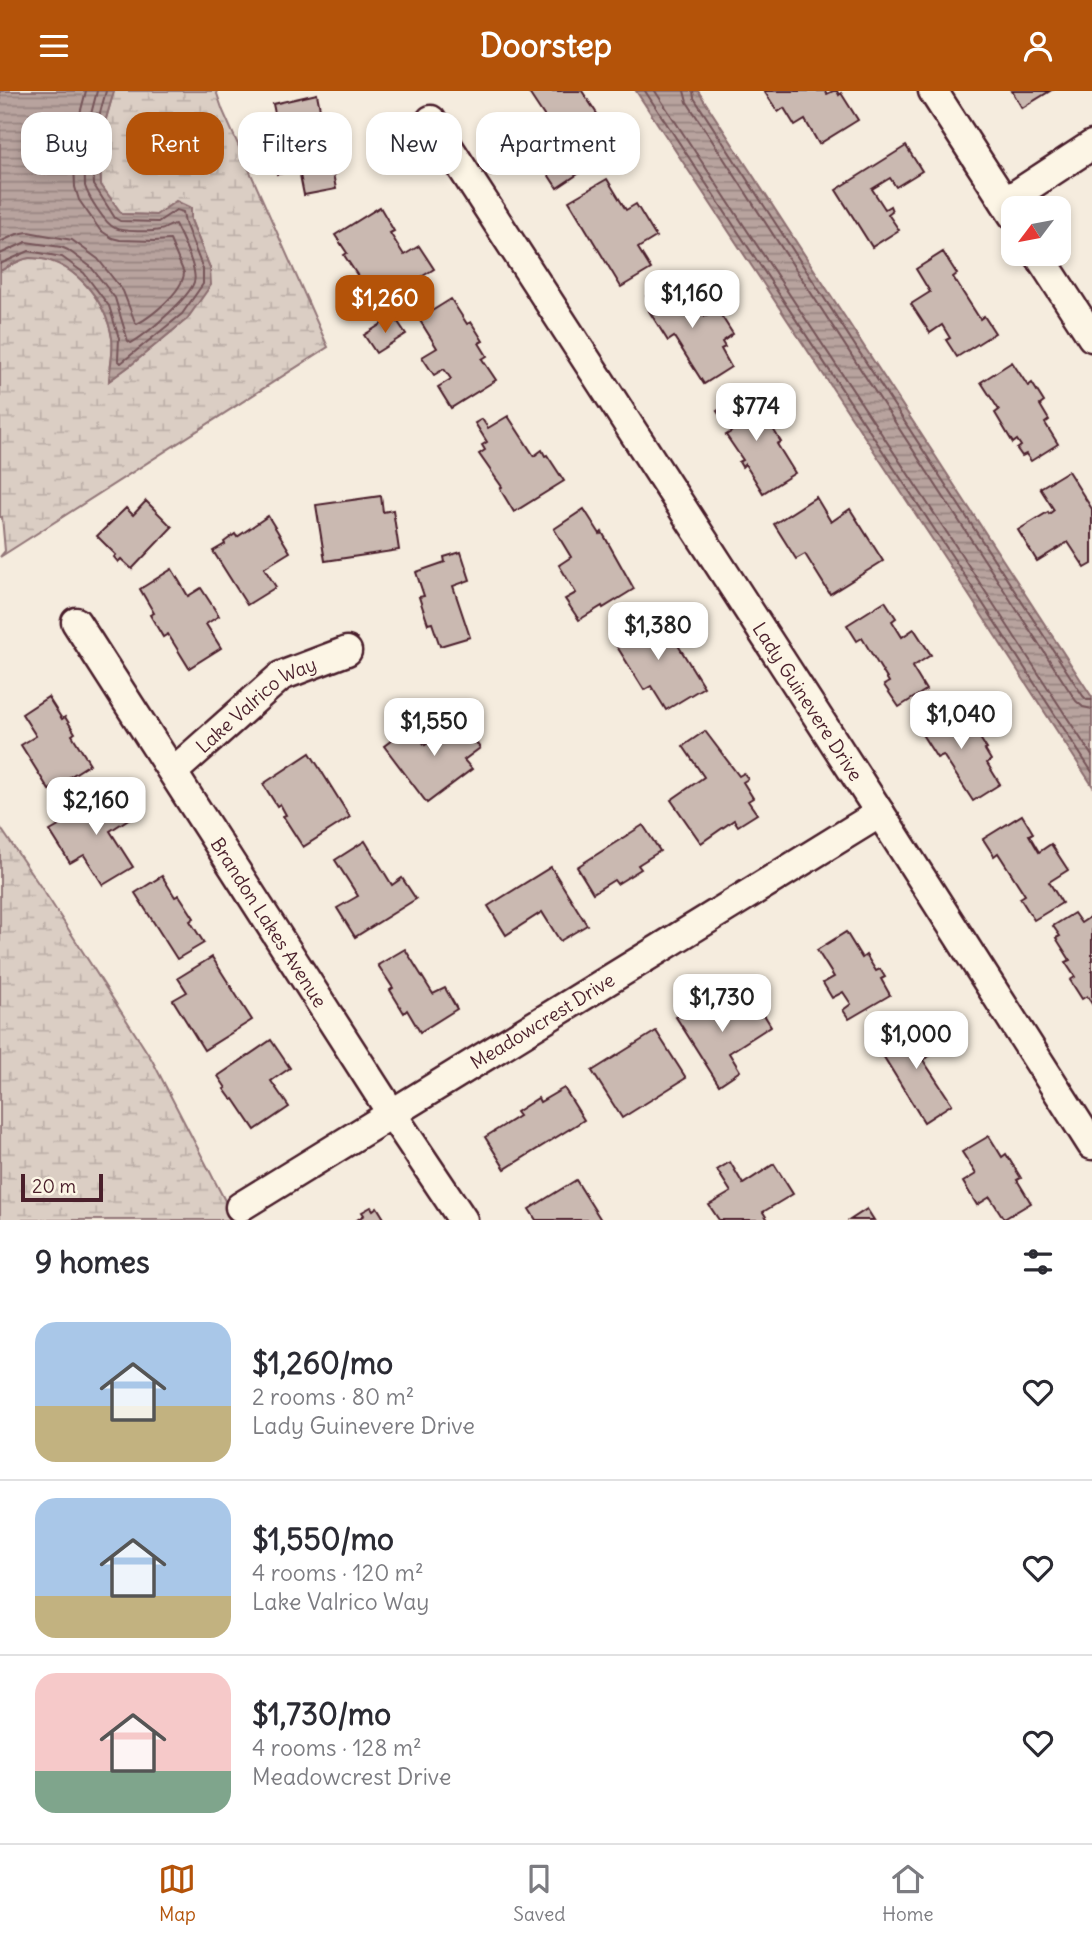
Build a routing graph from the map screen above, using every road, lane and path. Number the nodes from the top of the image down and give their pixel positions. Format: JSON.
{"nodes":[{"id":1,"x":933,"y":91,"type":"edge"},
{"id":2,"x":1092,"y":145,"type":"edge"},
{"id":3,"x":462,"y":169,"type":"edge"},
{"id":4,"x":1001,"y":196,"type":"edge"},
{"id":5,"x":1025,"y":196,"type":"edge"},
{"id":6,"x":1046,"y":266,"type":"edge"},
{"id":7,"x":1092,"y":337,"type":"edge"},
{"id":8,"x":76,"y":622,"type":"dead end"},
{"id":9,"x":347,"y":651,"type":"dead end"},
{"id":10,"x":173,"y":772,"type":"junction"},
{"id":11,"x":880,"y":813,"type":"junction"},
{"id":12,"x":392,"y":1114,"type":"junction"},
{"id":13,"x":1092,"y":1145,"type":"edge"},
{"id":14,"x":240,"y":1207,"type":"dead end"},
{"id":15,"x":463,"y":1220,"type":"edge"}],
"edges":[{"from":1,"to":4,"type":"street"},
{"from":2,"to":5,"type":"street"},
{"from":3,"to":11,"type":"street","name":"Lady Guinevere Drive"},
{"from":6,"to":7,"type":"street"},
{"from":8,"to":10,"type":"street","name":"Brandon Lakes Avenue"},
{"from":9,"to":10,"type":"street","name":"Lake Valrico Way"},
{"from":10,"to":12,"type":"street","name":"Brandon Lakes Avenue"},
{"from":11,"to":12,"type":"street","name":"Meadowcrest Drive"},
{"from":11,"to":13,"type":"street","name":"Lady Guinevere Drive"},
{"from":12,"to":14,"type":"street","name":"Meadowcrest Drive"},
{"from":12,"to":15,"type":"street","name":"Brandon Lakes Avenue"}]}
